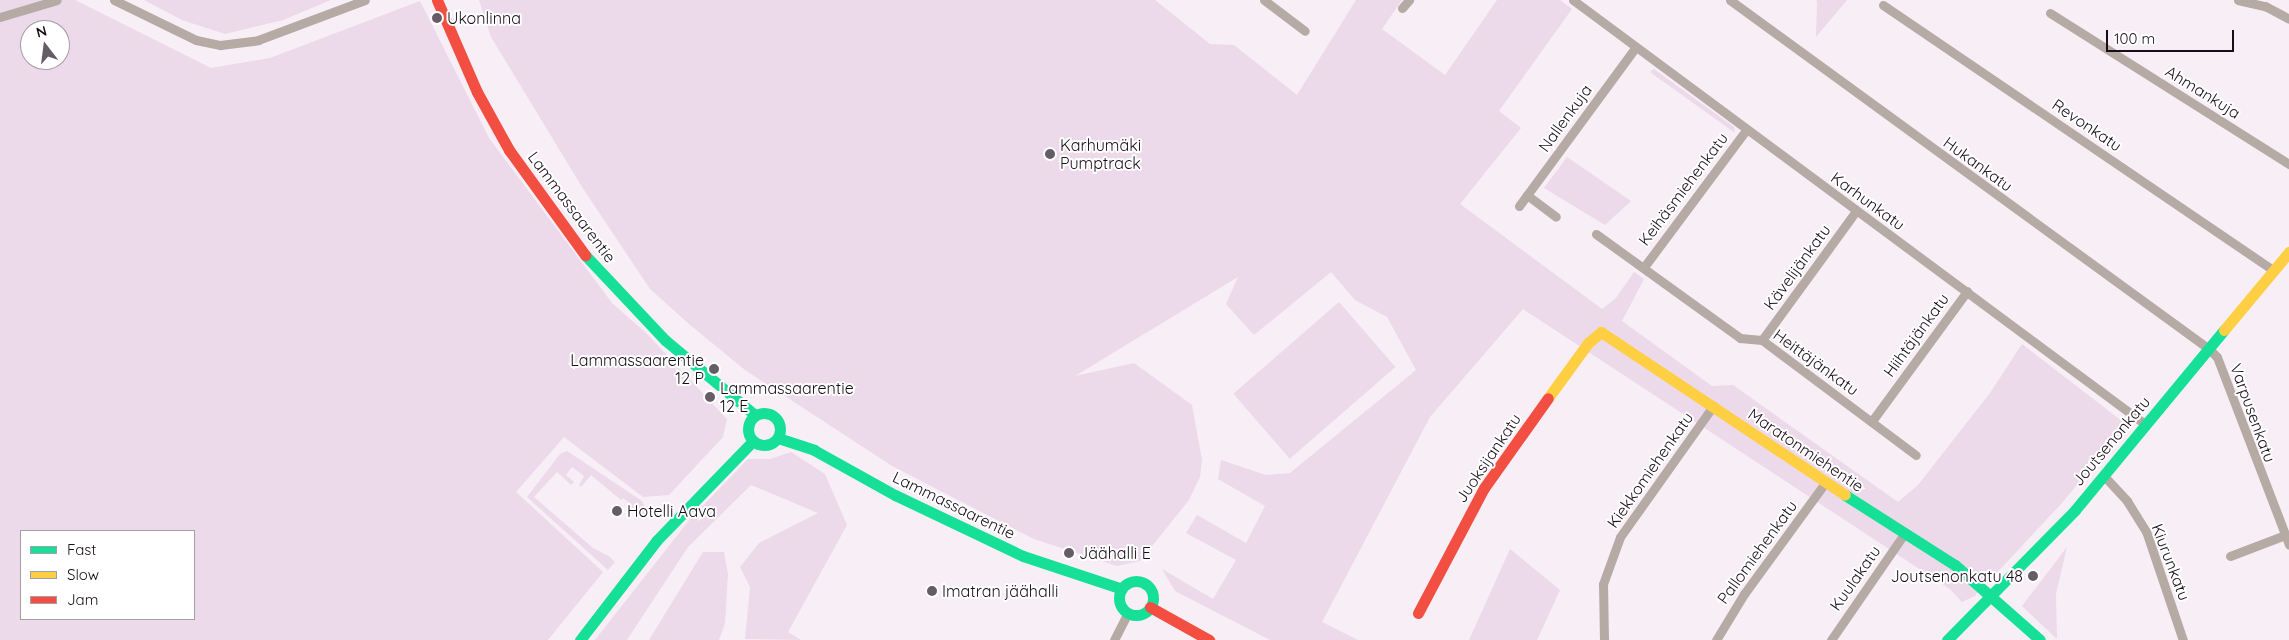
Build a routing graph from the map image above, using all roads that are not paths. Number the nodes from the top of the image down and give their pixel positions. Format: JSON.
{"nodes":[{"id":1,"x":57,"y":0,"type":"edge"},
{"id":2,"x":114,"y":0,"type":"edge"},
{"id":3,"x":365,"y":0,"type":"edge"},
{"id":4,"x":437,"y":0,"type":"edge"},
{"id":5,"x":1264,"y":0,"type":"edge"},
{"id":6,"x":1408,"y":0,"type":"edge"},
{"id":7,"x":1573,"y":0,"type":"edge"},
{"id":8,"x":1730,"y":0,"type":"edge"},
{"id":9,"x":2238,"y":0,"type":"edge"},
{"id":10,"x":1883,"y":5,"type":"dead end"},
{"id":11,"x":1402,"y":8,"type":"dead end"},
{"id":12,"x":2050,"y":13,"type":"dead end"},
{"id":13,"x":0,"y":17,"type":"edge"},
{"id":14,"x":2289,"y":19,"type":"edge"},
{"id":15,"x":1305,"y":31,"type":"dead end"},
{"id":16,"x":1636,"y":47,"type":"junction"},
{"id":17,"x":1746,"y":130,"type":"junction"},
{"id":18,"x":2289,"y":164,"type":"edge"},
{"id":19,"x":1527,"y":195,"type":"junction"},
{"id":20,"x":1519,"y":206,"type":"dead end"},
{"id":21,"x":1856,"y":211,"type":"junction"},
{"id":22,"x":1556,"y":217,"type":"dead end"},
{"id":23,"x":1596,"y":234,"type":"dead end"},
{"id":24,"x":2289,"y":252,"type":"edge"},
{"id":25,"x":1644,"y":267,"type":"junction"},
{"id":26,"x":2274,"y":271,"type":"junction"},
{"id":27,"x":1967,"y":291,"type":"junction"},
{"id":28,"x":1601,"y":332,"type":"joint"},
{"id":29,"x":1762,"y":340,"type":"junction"},
{"id":30,"x":2210,"y":349,"type":"junction"},
{"id":31,"x":1713,"y":406,"type":"junction"},
{"id":32,"x":755,"y":416,"type":"junction"},
{"id":33,"x":1872,"y":421,"type":"junction"},
{"id":34,"x":2146,"y":424,"type":"junction"},
{"id":35,"x":778,"y":438,"type":"junction"},
{"id":36,"x":753,"y":441,"type":"junction"},
{"id":37,"x":1916,"y":455,"type":"dead end"},
{"id":38,"x":2104,"y":476,"type":"junction"},
{"id":39,"x":1826,"y":483,"type":"junction"},
{"id":40,"x":1904,"y":534,"type":"junction"},
{"id":41,"x":2285,"y":535,"type":"junction"},
{"id":42,"x":2289,"y":545,"type":"edge"},
{"id":43,"x":2230,"y":556,"type":"dead end"},
{"id":44,"x":1122,"y":589,"type":"junction"},
{"id":45,"x":1992,"y":596,"type":"junction"},
{"id":46,"x":1150,"y":607,"type":"junction"},
{"id":47,"x":1128,"y":612,"type":"junction"},
{"id":48,"x":1418,"y":613,"type":"dead end"},
{"id":49,"x":580,"y":640,"type":"edge"},
{"id":50,"x":1114,"y":640,"type":"edge"},
{"id":51,"x":1209,"y":640,"type":"edge"},
{"id":52,"x":1604,"y":640,"type":"edge"},
{"id":53,"x":1716,"y":640,"type":"edge"},
{"id":54,"x":1831,"y":640,"type":"edge"},
{"id":55,"x":1947,"y":640,"type":"edge"},
{"id":56,"x":2040,"y":640,"type":"edge"},
{"id":57,"x":2184,"y":640,"type":"edge"}],
"edges":[{"from":1,"to":13,"type":"street"},
{"from":2,"to":3,"type":"street"},
{"from":4,"to":32,"type":"street","name":"Lammassaarentie"},
{"from":5,"to":15,"type":"street"},
{"from":6,"to":11,"type":"street"},
{"from":7,"to":16,"type":"street","name":"Karhunkatu"},
{"from":8,"to":30,"type":"street","name":"Hukankatu"},
{"from":9,"to":14,"type":"street"},
{"from":10,"to":26,"type":"street","name":"Revonkatu"},
{"from":12,"to":18,"type":"street","name":"Ahmankuja"},
{"from":16,"to":17,"type":"street","name":"Karhunkatu"},
{"from":16,"to":19,"type":"street","name":"Nallenkuja"},
{"from":17,"to":21,"type":"street","name":"Karhunkatu"},
{"from":17,"to":25,"type":"street","name":"Keihäsmiehenkatu"},
{"from":19,"to":20,"type":"street","name":"Nallenkuja"},
{"from":19,"to":22,"type":"street"},
{"from":21,"to":27,"type":"street","name":"Karhunkatu"},
{"from":21,"to":29,"type":"street","name":"Kävelijänkatu"},
{"from":23,"to":25,"type":"street","name":"Heittäjänkatu"},
{"from":24,"to":26,"type":"street","name":"Joutsenonkatu"},
{"from":25,"to":29,"type":"street","name":"Heittäjänkatu"},
{"from":26,"to":30,"type":"street","name":"Joutsenonkatu"},
{"from":27,"to":33,"type":"street","name":"Hiihtäjänkatu"},
{"from":27,"to":34,"type":"street","name":"Karhunkatu"},
{"from":28,"to":31,"type":"street","name":"Maratonmiehentie"},
{"from":28,"to":48,"type":"street","name":"Juoksijankatu"},
{"from":29,"to":33,"type":"street","name":"Heittäjänkatu"},
{"from":30,"to":34,"type":"street","name":"Joutsenonkatu"},
{"from":30,"to":41,"type":"street","name":"Varpusenkatu"},
{"from":31,"to":39,"type":"street","name":"Maratonmiehentie"},
{"from":31,"to":52,"type":"street","name":"Kiekkomiehenkatu"},
{"from":32,"to":35,"type":"street"},
{"from":32,"to":36,"type":"street"},
{"from":33,"to":37,"type":"street","name":"Heittäjänkatu"},
{"from":34,"to":38,"type":"street","name":"Joutsenonkatu"},
{"from":35,"to":36,"type":"street"},
{"from":35,"to":44,"type":"street","name":"Lammassaarentie"},
{"from":36,"to":49,"type":"street"},
{"from":38,"to":45,"type":"street","name":"Joutsenonkatu"},
{"from":38,"to":57,"type":"street","name":"Kiurunkatu"},
{"from":39,"to":40,"type":"street","name":"Maratonmiehentie"},
{"from":39,"to":53,"type":"street","name":"Pallomiehenkatu"},
{"from":40,"to":45,"type":"street","name":"Maratonmiehentie"},
{"from":40,"to":54,"type":"street","name":"Kuulakatu"},
{"from":41,"to":42,"type":"street","name":"Varpusenkatu"},
{"from":41,"to":43,"type":"street"},
{"from":44,"to":46,"type":"street"},
{"from":44,"to":47,"type":"street"},
{"from":45,"to":55,"type":"street","name":"Joutsenonkatu"},
{"from":45,"to":56,"type":"street","name":"Maratonmiehentie"},
{"from":46,"to":47,"type":"street"},
{"from":46,"to":51,"type":"street"},
{"from":47,"to":50,"type":"street"}]}
